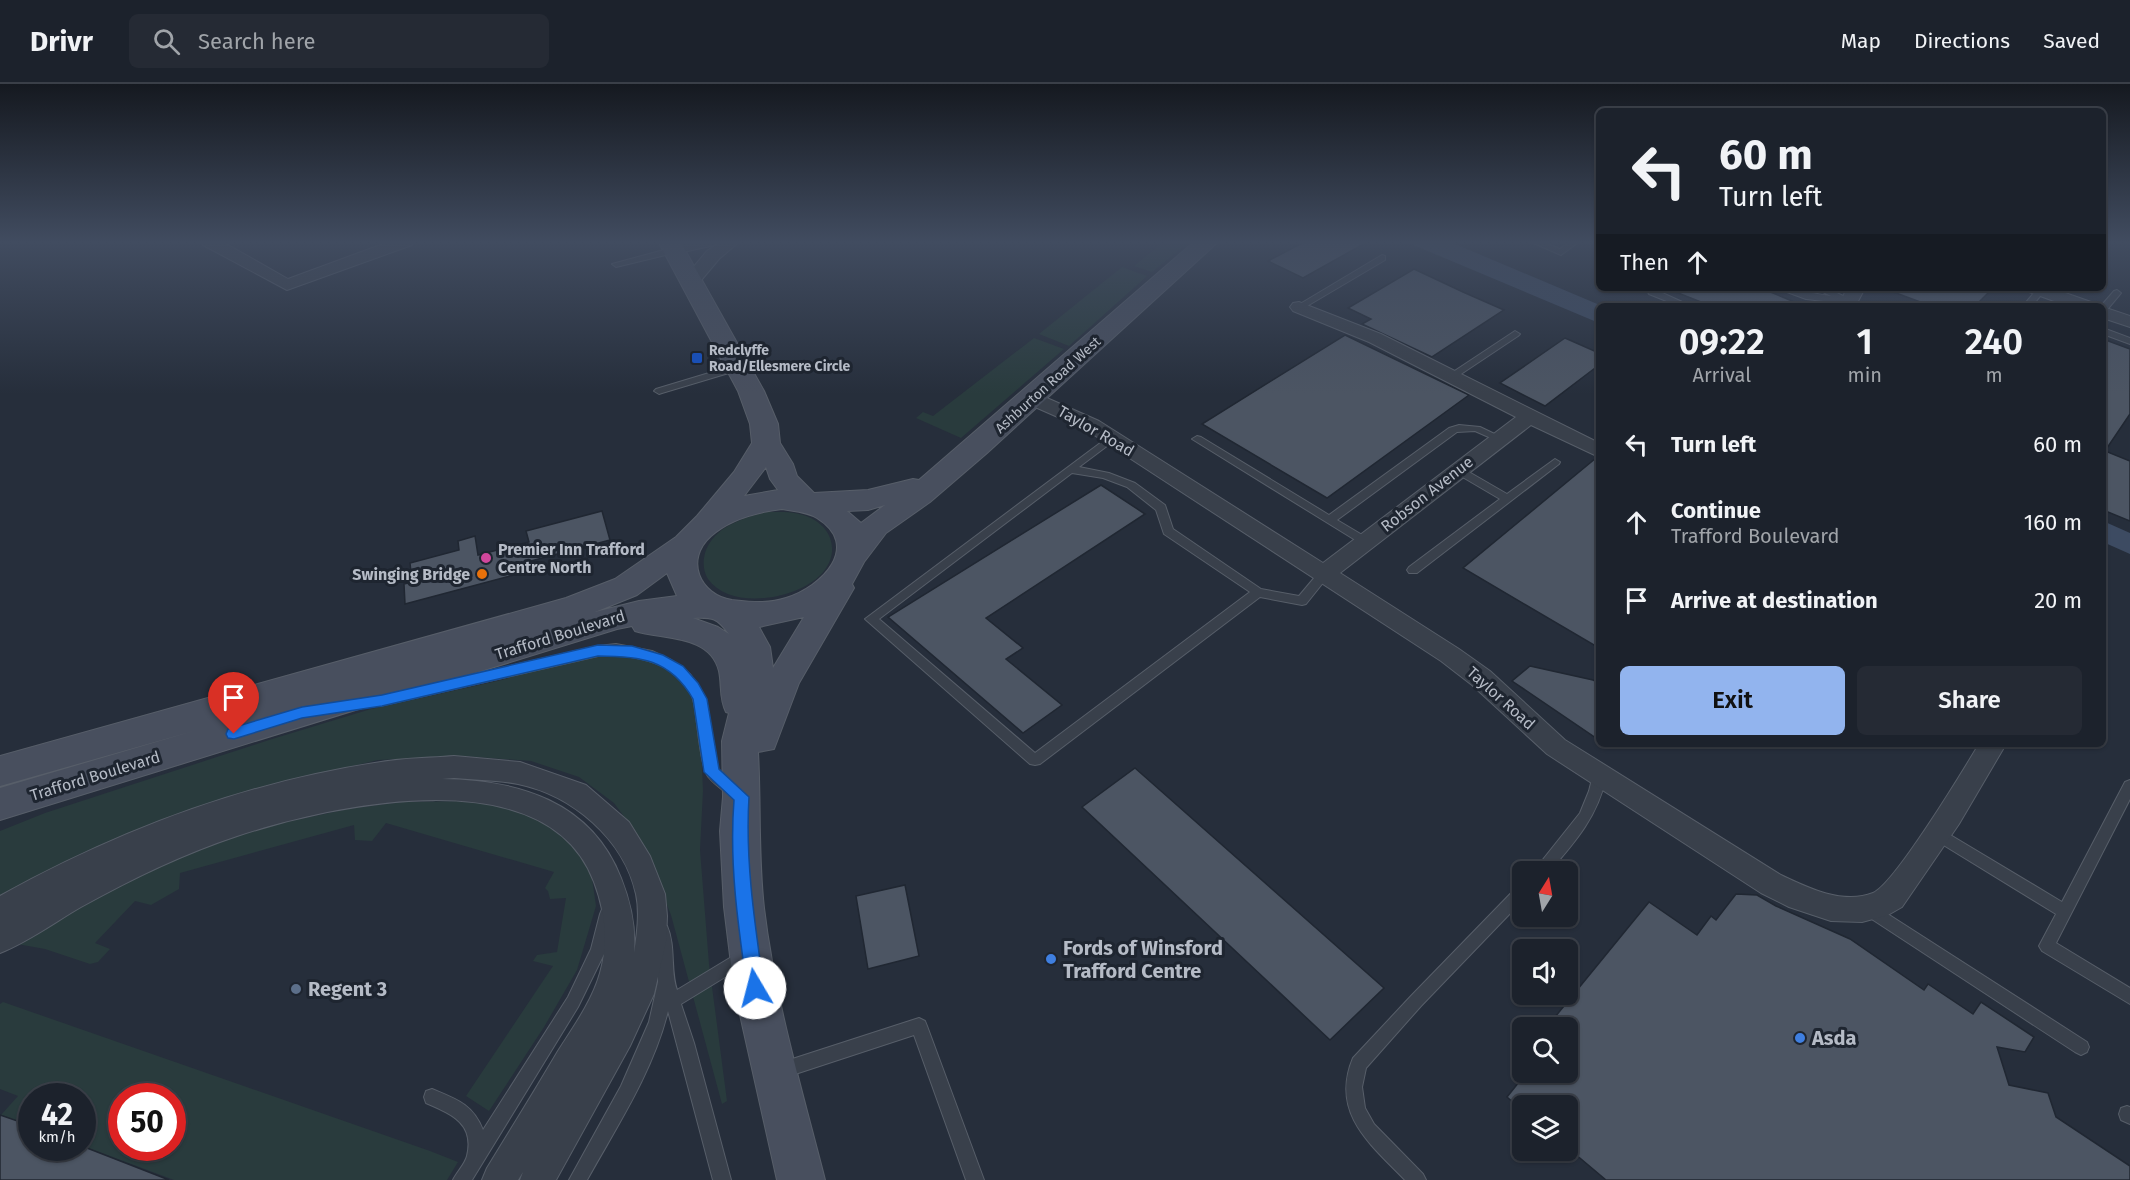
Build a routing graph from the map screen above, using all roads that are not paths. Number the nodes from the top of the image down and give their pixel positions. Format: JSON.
{"nodes":[{"id":1,"x":699,"y":292,"type":"edge"},
{"id":2,"x":1151,"y":292,"type":"edge"},
{"id":3,"x":1324,"y":292,"type":"edge"},
{"id":4,"x":1652,"y":292,"type":"edge"},
{"id":5,"x":1793,"y":292,"type":"edge"},
{"id":6,"x":1829,"y":292,"type":"edge"},
{"id":7,"x":2047,"y":292,"type":"edge"},
{"id":8,"x":2116,"y":292,"type":"dead end"},
{"id":9,"x":1849,"y":300,"type":"edge"},
{"id":10,"x":1680,"y":303,"type":"edge"},
{"id":11,"x":2077,"y":303,"type":"edge"},
{"id":12,"x":2106,"y":306,"type":"edge"},
{"id":13,"x":1299,"y":307,"type":"joint"},
{"id":14,"x":2106,"y":311,"type":"edge"},
{"id":15,"x":2130,"y":322,"type":"edge"},
{"id":16,"x":2106,"y":332,"type":"edge"},
{"id":17,"x":1515,"y":334,"type":"dead end"},
{"id":18,"x":2130,"y":341,"type":"edge"},
{"id":19,"x":739,"y":367,"type":"junction"},
{"id":20,"x":1452,"y":376,"type":"junction"},
{"id":21,"x":659,"y":391,"type":"dead end"},
{"id":22,"x":1033,"y":399,"type":"junction"},
{"id":23,"x":1531,"y":415,"type":"junction"},
{"id":24,"x":1111,"y":438,"type":"junction"},
{"id":25,"x":1197,"y":439,"type":"dead end"},
{"id":26,"x":1500,"y":439,"type":"junction"},
{"id":27,"x":766,"y":443,"type":"junction"},
{"id":28,"x":1596,"y":449,"type":"edge"},
{"id":29,"x":1555,"y":462,"type":"dead end"},
{"id":30,"x":1070,"y":469,"type":"junction"},
{"id":31,"x":1458,"y":470,"type":"junction"},
{"id":32,"x":939,"y":479,"type":"junction"},
{"id":33,"x":1508,"y":499,"type":"junction"},
{"id":34,"x":808,"y":502,"type":"junction"},
{"id":35,"x":1330,"y":520,"type":"junction"},
{"id":36,"x":694,"y":536,"type":"junction"},
{"id":37,"x":1365,"y":542,"type":"junction"},
{"id":38,"x":850,"y":564,"type":"junction"},
{"id":39,"x":1413,"y":570,"type":"dead end"},
{"id":40,"x":1324,"y":574,"type":"junction"},
{"id":41,"x":1258,"y":592,"type":"junction"},
{"id":42,"x":721,"y":610,"type":"junction"},
{"id":43,"x":556,"y":636,"type":"junction"},
{"id":44,"x":302,"y":713,"type":"junction"},
{"id":45,"x":740,"y":741,"type":"junction"},
{"id":46,"x":1991,"y":747,"type":"edge"},
{"id":47,"x":0,"y":771,"type":"edge"},
{"id":48,"x":1600,"y":775,"type":"junction"},
{"id":49,"x":75,"y":782,"type":"junction"},
{"id":50,"x":2130,"y":786,"type":"edge"},
{"id":51,"x":742,"y":797,"type":"junction"},
{"id":52,"x":0,"y":804,"type":"edge"},
{"id":53,"x":0,"y":818,"type":"edge"},
{"id":54,"x":1943,"y":825,"type":"junction"},
{"id":55,"x":1549,"y":861,"type":"edge"},
{"id":56,"x":611,"y":887,"type":"junction"},
{"id":57,"x":652,"y":901,"type":"junction"},
{"id":58,"x":1512,"y":902,"type":"edge"},
{"id":59,"x":1869,"y":909,"type":"junction"},
{"id":60,"x":0,"y":911,"type":"edge"},
{"id":61,"x":2066,"y":912,"type":"junction"},
{"id":62,"x":0,"y":939,"type":"edge"},
{"id":63,"x":750,"y":953,"type":"junction"},
{"id":64,"x":666,"y":980,"type":"junction"},
{"id":65,"x":2130,"y":997,"type":"edge"},
{"id":66,"x":673,"y":1001,"type":"junction"},
{"id":67,"x":2082,"y":1047,"type":"dead end"},
{"id":68,"x":774,"y":1073,"type":"junction"},
{"id":69,"x":432,"y":1097,"type":"dead end"},
{"id":70,"x":474,"y":1162,"type":"junction"},
{"id":71,"x":462,"y":1180,"type":"edge"},
{"id":72,"x":500,"y":1180,"type":"edge"},
{"id":73,"x":537,"y":1180,"type":"edge"},
{"id":74,"x":578,"y":1180,"type":"edge"},
{"id":75,"x":722,"y":1180,"type":"edge"},
{"id":76,"x":801,"y":1180,"type":"edge"},
{"id":77,"x":975,"y":1180,"type":"edge"},
{"id":78,"x":1417,"y":1180,"type":"edge"}],
"edges":[{"from":1,"to":19,"type":"main road"},
{"from":2,"to":22,"type":"main road","name":"Ashburton Road West"},
{"from":3,"to":13,"type":"lane"},
{"from":4,"to":10,"type":"lane"},
{"from":5,"to":9,"type":"lane"},
{"from":6,"to":9,"type":"lane"},
{"from":7,"to":11,"type":"street"},
{"from":8,"to":12,"type":"lane"},
{"from":13,"to":20,"type":"street"},
{"from":14,"to":15,"type":"street"},
{"from":16,"to":18,"type":"lane"},
{"from":17,"to":20,"type":"lane"},
{"from":19,"to":21,"type":"lane"},
{"from":19,"to":27,"type":"main road"},
{"from":20,"to":23,"type":"street"},
{"from":22,"to":24,"type":"street","name":"Taylor Road"},
{"from":22,"to":32,"type":"main road","name":"Ashburton Road West"},
{"from":23,"to":26,"type":"street","name":"Robson Avenue"},
{"from":23,"to":28,"type":"street"},
{"from":24,"to":30,"type":"lane"},
{"from":24,"to":40,"type":"street","name":"Taylor Road"},
{"from":25,"to":35,"type":"lane"},
{"from":26,"to":31,"type":"street","name":"Robson Avenue"},
{"from":26,"to":35,"type":"lane"},
{"from":27,"to":34,"type":"main road"},
{"from":27,"to":36,"type":"main road"},
{"from":29,"to":33,"type":"lane"},
{"from":30,"to":41,"type":"lane"},
{"from":30,"to":41,"type":"lane"},
{"from":31,"to":33,"type":"lane"},
{"from":31,"to":37,"type":"street","name":"Robson Avenue"},
{"from":32,"to":34,"type":"main road","name":"Ashburton Road West"},
{"from":32,"to":38,"type":"main road","name":"Ashburton Road West"},
{"from":33,"to":39,"type":"lane"},
{"from":34,"to":36,"type":"main road"},
{"from":34,"to":38,"type":"main road"},
{"from":35,"to":37,"type":"lane"},
{"from":36,"to":42,"type":"main road"},
{"from":36,"to":47,"type":"main road","name":"Trafford Boulevard"},
{"from":37,"to":40,"type":"street","name":"Robson Avenue"},
{"from":38,"to":42,"type":"main road"},
{"from":38,"to":51,"type":"main road"},
{"from":40,"to":41,"type":"lane"},
{"from":40,"to":48,"type":"street","name":"Taylor Road"},
{"from":42,"to":43,"type":"main road","name":"Trafford Boulevard"},
{"from":42,"to":45,"type":"main road"},
{"from":43,"to":44,"type":"main road","name":"Trafford Boulevard"},
{"from":43,"to":45,"type":"main road"},
{"from":44,"to":49,"type":"main road","name":"Trafford Boulevard"},
{"from":44,"to":51,"type":"lane"},
{"from":45,"to":51,"type":"main road"},
{"from":46,"to":54,"type":"street"},
{"from":48,"to":55,"type":"lane"},
{"from":48,"to":59,"type":"street","name":"Taylor Road"},
{"from":49,"to":52,"type":"main road","name":"Trafford Boulevard"},
{"from":49,"to":53,"type":"street"},
{"from":50,"to":61,"type":"lane"},
{"from":51,"to":63,"type":"main road"},
{"from":54,"to":59,"type":"street"},
{"from":54,"to":61,"type":"lane"},
{"from":56,"to":62,"type":"street"},
{"from":56,"to":70,"type":"lane"},
{"from":56,"to":72,"type":"street"},
{"from":57,"to":60,"type":"street"},
{"from":57,"to":64,"type":"lane"},
{"from":57,"to":73,"type":"street"},
{"from":58,"to":78,"type":"lane"},
{"from":59,"to":67,"type":"lane"},
{"from":61,"to":65,"type":"lane"},
{"from":63,"to":66,"type":"lane"},
{"from":63,"to":68,"type":"main road"},
{"from":64,"to":66,"type":"lane"},
{"from":64,"to":74,"type":"lane"},
{"from":66,"to":75,"type":"lane"},
{"from":68,"to":76,"type":"main road"},
{"from":68,"to":77,"type":"lane"},
{"from":69,"to":70,"type":"lane"},
{"from":70,"to":71,"type":"lane"}]}
